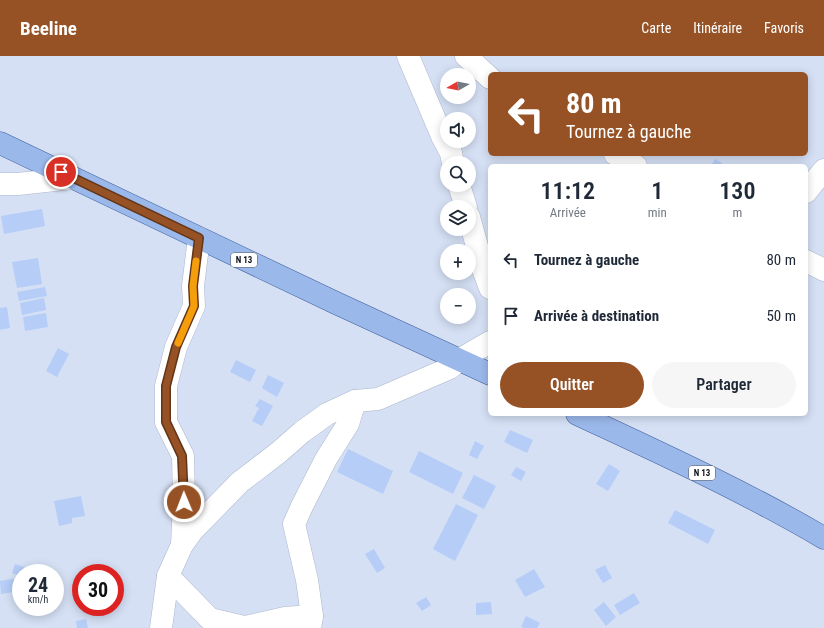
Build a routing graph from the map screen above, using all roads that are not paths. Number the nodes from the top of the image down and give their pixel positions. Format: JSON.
{"nodes":[{"id":1,"x":408,"y":56,"type":"edge"},
{"id":2,"x":466,"y":56,"type":"edge"},
{"id":3,"x":488,"y":76,"type":"edge"},
{"id":4,"x":0,"y":143,"type":"edge"},
{"id":5,"x":451,"y":156,"type":"edge"},
{"id":6,"x":618,"y":156,"type":"edge"},
{"id":7,"x":632,"y":164,"type":"edge"},
{"id":8,"x":824,"y":170,"type":"edge"},
{"id":9,"x":73,"y":178,"type":"junction"},
{"id":10,"x":0,"y":184,"type":"edge"},
{"id":11,"x":808,"y":190,"type":"edge"},
{"id":12,"x":474,"y":236,"type":"edge"},
{"id":13,"x":199,"y":238,"type":"junction"},
{"id":14,"x":808,"y":262,"type":"edge"},
{"id":15,"x":824,"y":270,"type":"edge"},
{"id":16,"x":488,"y":283,"type":"edge"},
{"id":17,"x":488,"y":343,"type":"edge"},
{"id":18,"x":459,"y":360,"type":"junction"},
{"id":19,"x":488,"y":373,"type":"edge"},
{"id":20,"x":355,"y":401,"type":"junction"},
{"id":21,"x":581,"y":416,"type":"edge"},
{"id":22,"x":824,"y":538,"type":"edge"},
{"id":23,"x":182,"y":545,"type":"junction"},
{"id":24,"x":168,"y":576,"type":"junction"},
{"id":25,"x":311,"y":622,"type":"edge"},
{"id":26,"x":161,"y":628,"type":"edge"},
{"id":27,"x":242,"y":628,"type":"edge"}],
"edges":[{"from":1,"to":5,"type":"street"},
{"from":2,"to":3,"type":"street"},
{"from":4,"to":9,"type":"main road","number":"N 13"},
{"from":6,"to":7,"type":"street"},
{"from":8,"to":11,"type":"street"},
{"from":9,"to":10,"type":"street"},
{"from":9,"to":13,"type":"main road","number":"N 13"},
{"from":12,"to":16,"type":"street"},
{"from":13,"to":18,"type":"main road","number":"N 13"},
{"from":13,"to":23,"type":"street"},
{"from":14,"to":15,"type":"street"},
{"from":17,"to":18,"type":"street"},
{"from":18,"to":19,"type":"main road","number":"N 13"},
{"from":18,"to":20,"type":"street"},
{"from":20,"to":23,"type":"street"},
{"from":20,"to":25,"type":"street"},
{"from":21,"to":22,"type":"main road","number":"N 13"},
{"from":23,"to":24,"type":"street"},
{"from":24,"to":26,"type":"street"},
{"from":24,"to":27,"type":"street"},
{"from":25,"to":27,"type":"street"}]}
